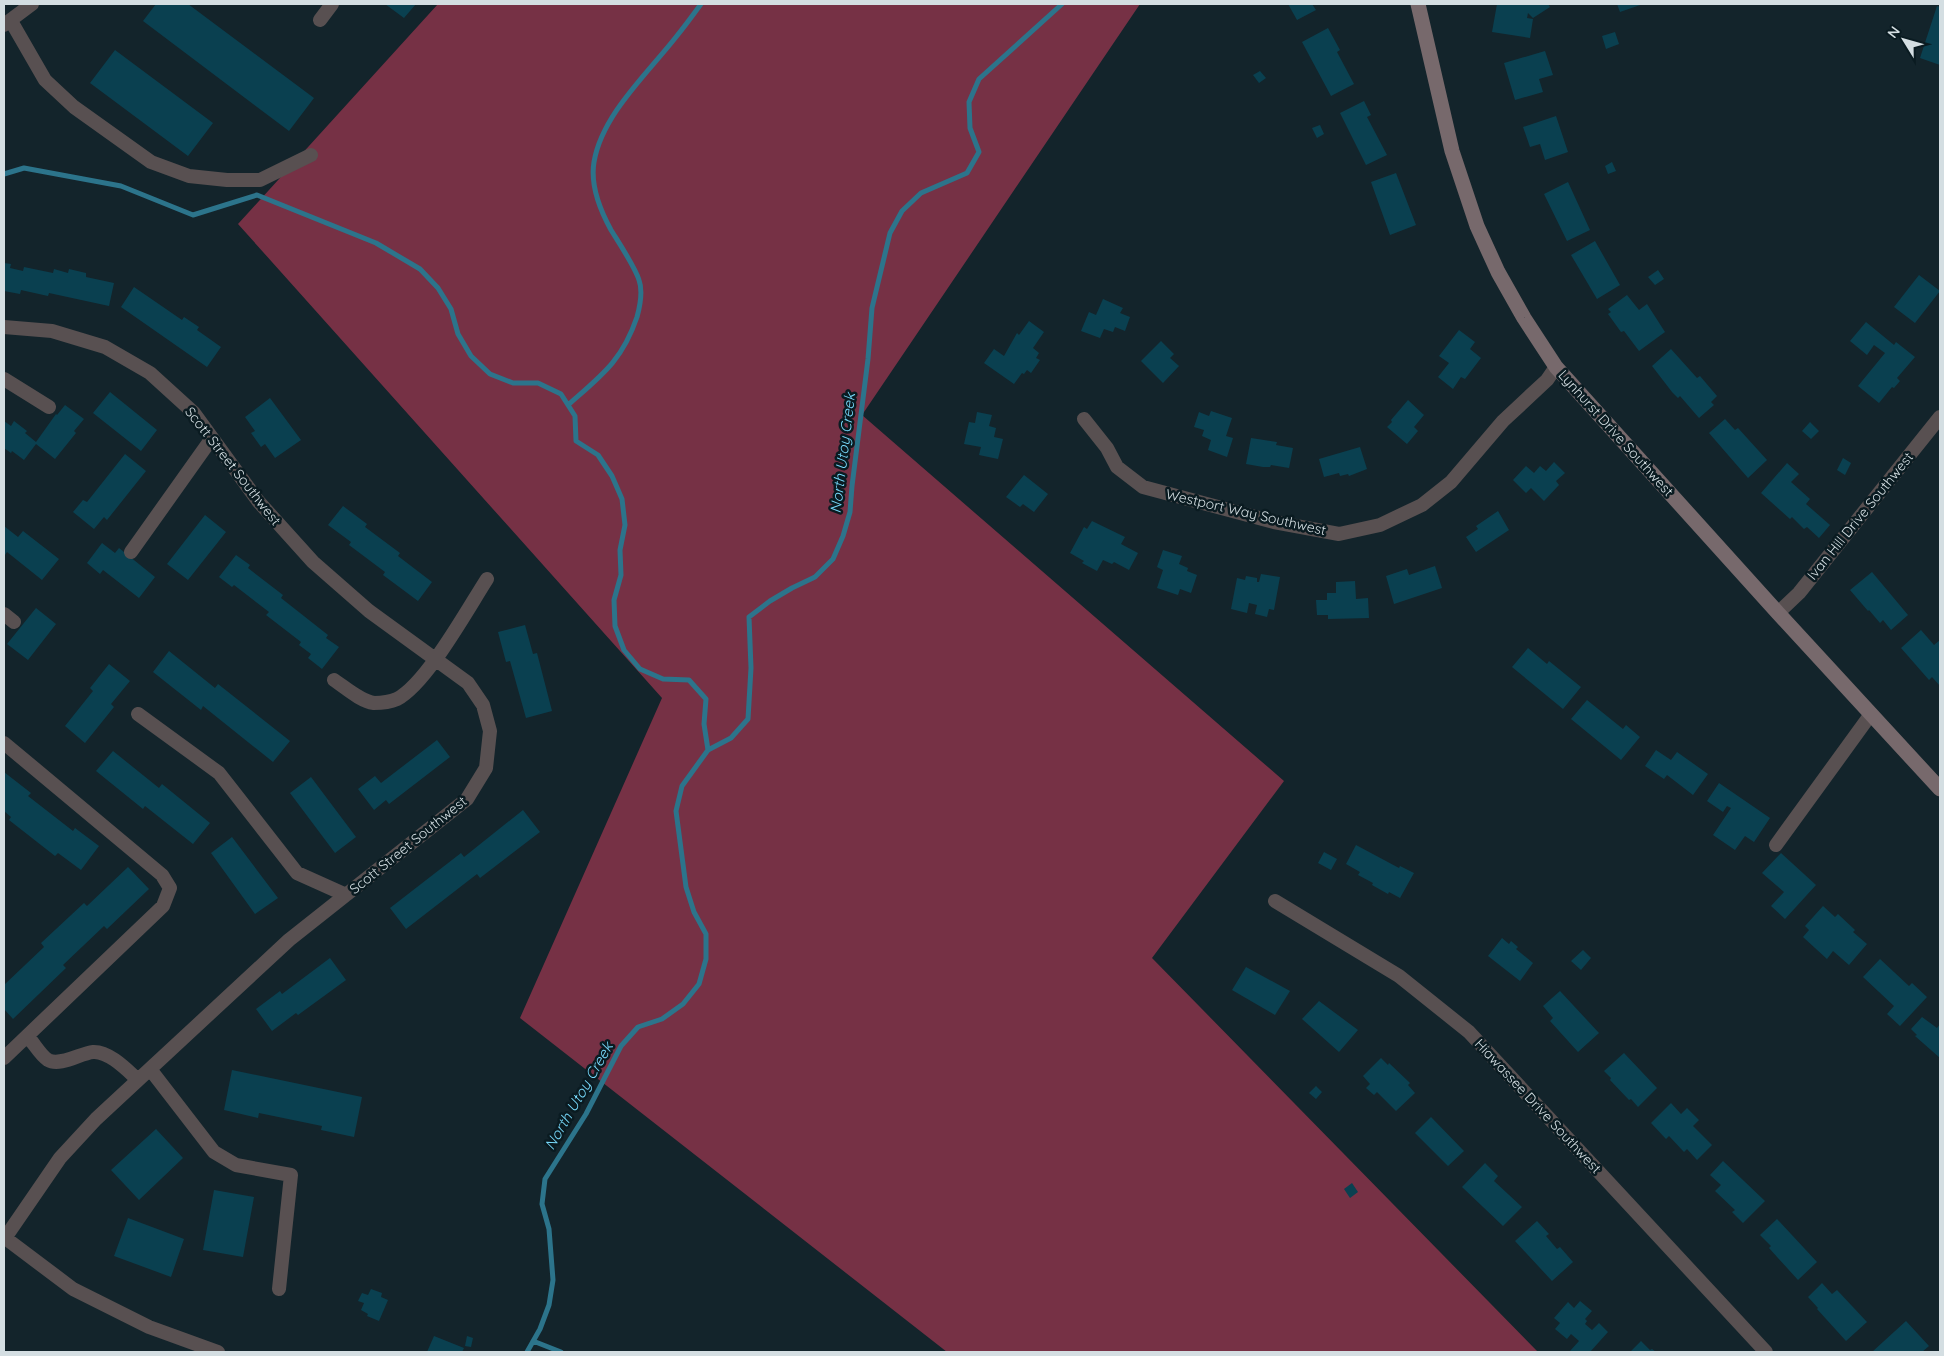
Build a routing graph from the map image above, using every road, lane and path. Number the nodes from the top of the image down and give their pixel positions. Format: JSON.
{"nodes":[{"id":1,"x":32,"y":4,"type":"edge"},
{"id":2,"x":332,"y":4,"type":"edge"},
{"id":3,"x":1418,"y":4,"type":"edge"},
{"id":4,"x":320,"y":20,"type":"dead end"},
{"id":5,"x":7,"y":23,"type":"edge"},
{"id":6,"x":311,"y":155,"type":"dead end"},
{"id":7,"x":4,"y":327,"type":"edge"},
{"id":8,"x":1556,"y":367,"type":"junction"},
{"id":9,"x":4,"y":379,"type":"edge"},
{"id":10,"x":49,"y":407,"type":"dead end"},
{"id":11,"x":1940,"y":418,"type":"edge"},
{"id":12,"x":1084,"y":420,"type":"dead end"},
{"id":13,"x":212,"y":438,"type":"junction"},
{"id":14,"x":131,"y":552,"type":"dead end"},
{"id":15,"x":487,"y":579,"type":"dead end"},
{"id":16,"x":1778,"y":614,"type":"junction"},
{"id":17,"x":435,"y":659,"type":"junction"},
{"id":18,"x":334,"y":680,"type":"dead end"},
{"id":19,"x":138,"y":714,"type":"dead end"},
{"id":20,"x":1871,"y":714,"type":"junction"},
{"id":21,"x":4,"y":743,"type":"edge"},
{"id":22,"x":1940,"y":788,"type":"edge"},
{"id":23,"x":1776,"y":845,"type":"dead end"},
{"id":24,"x":346,"y":895,"type":"junction"},
{"id":25,"x":1276,"y":902,"type":"dead end"},
{"id":26,"x":28,"y":1036,"type":"junction"},
{"id":27,"x":4,"y":1058,"type":"edge"},
{"id":28,"x":150,"y":1069,"type":"junction"},
{"id":29,"x":138,"y":1080,"type":"junction"},
{"id":30,"x":4,"y":1238,"type":"edge"},
{"id":31,"x":279,"y":1289,"type":"dead end"},
{"id":32,"x":218,"y":1352,"type":"edge"},
{"id":33,"x":1766,"y":1352,"type":"edge"}],
"edges":[{"from":1,"to":5,"type":"street"},
{"from":2,"to":4,"type":"street"},
{"from":3,"to":8,"type":"street","name":"Lynhurst Drive Southwest"},
{"from":5,"to":6,"type":"street"},
{"from":7,"to":13,"type":"street","name":"Scott Street Southwest"},
{"from":8,"to":12,"type":"street","name":"Westport Way Southwest"},
{"from":8,"to":16,"type":"street","name":"Lynhurst Drive Southwest"},
{"from":9,"to":10,"type":"street"},
{"from":11,"to":16,"type":"street","name":"Ivan Hill Drive Southwest"},
{"from":13,"to":14,"type":"street"},
{"from":13,"to":17,"type":"street","name":"Scott Street Southwest"},
{"from":15,"to":17,"type":"street"},
{"from":16,"to":20,"type":"street","name":"Lynhurst Drive Southwest"},
{"from":17,"to":18,"type":"street"},
{"from":17,"to":24,"type":"street","name":"Scott Street Southwest"},
{"from":19,"to":24,"type":"street"},
{"from":20,"to":22,"type":"street","name":"Lynhurst Drive Southwest"},
{"from":20,"to":23,"type":"street"},
{"from":21,"to":26,"type":"street"},
{"from":24,"to":28,"type":"street","name":"Scott Street Southwest"},
{"from":25,"to":33,"type":"street","name":"Hiawassee Drive Southwest"},
{"from":26,"to":27,"type":"street"},
{"from":26,"to":29,"type":"street"},
{"from":28,"to":29,"type":"street","name":"Scott Street Southwest"},
{"from":28,"to":31,"type":"street"},
{"from":29,"to":30,"type":"street","name":"Scott Street Southwest"},
{"from":30,"to":32,"type":"street"}]}
